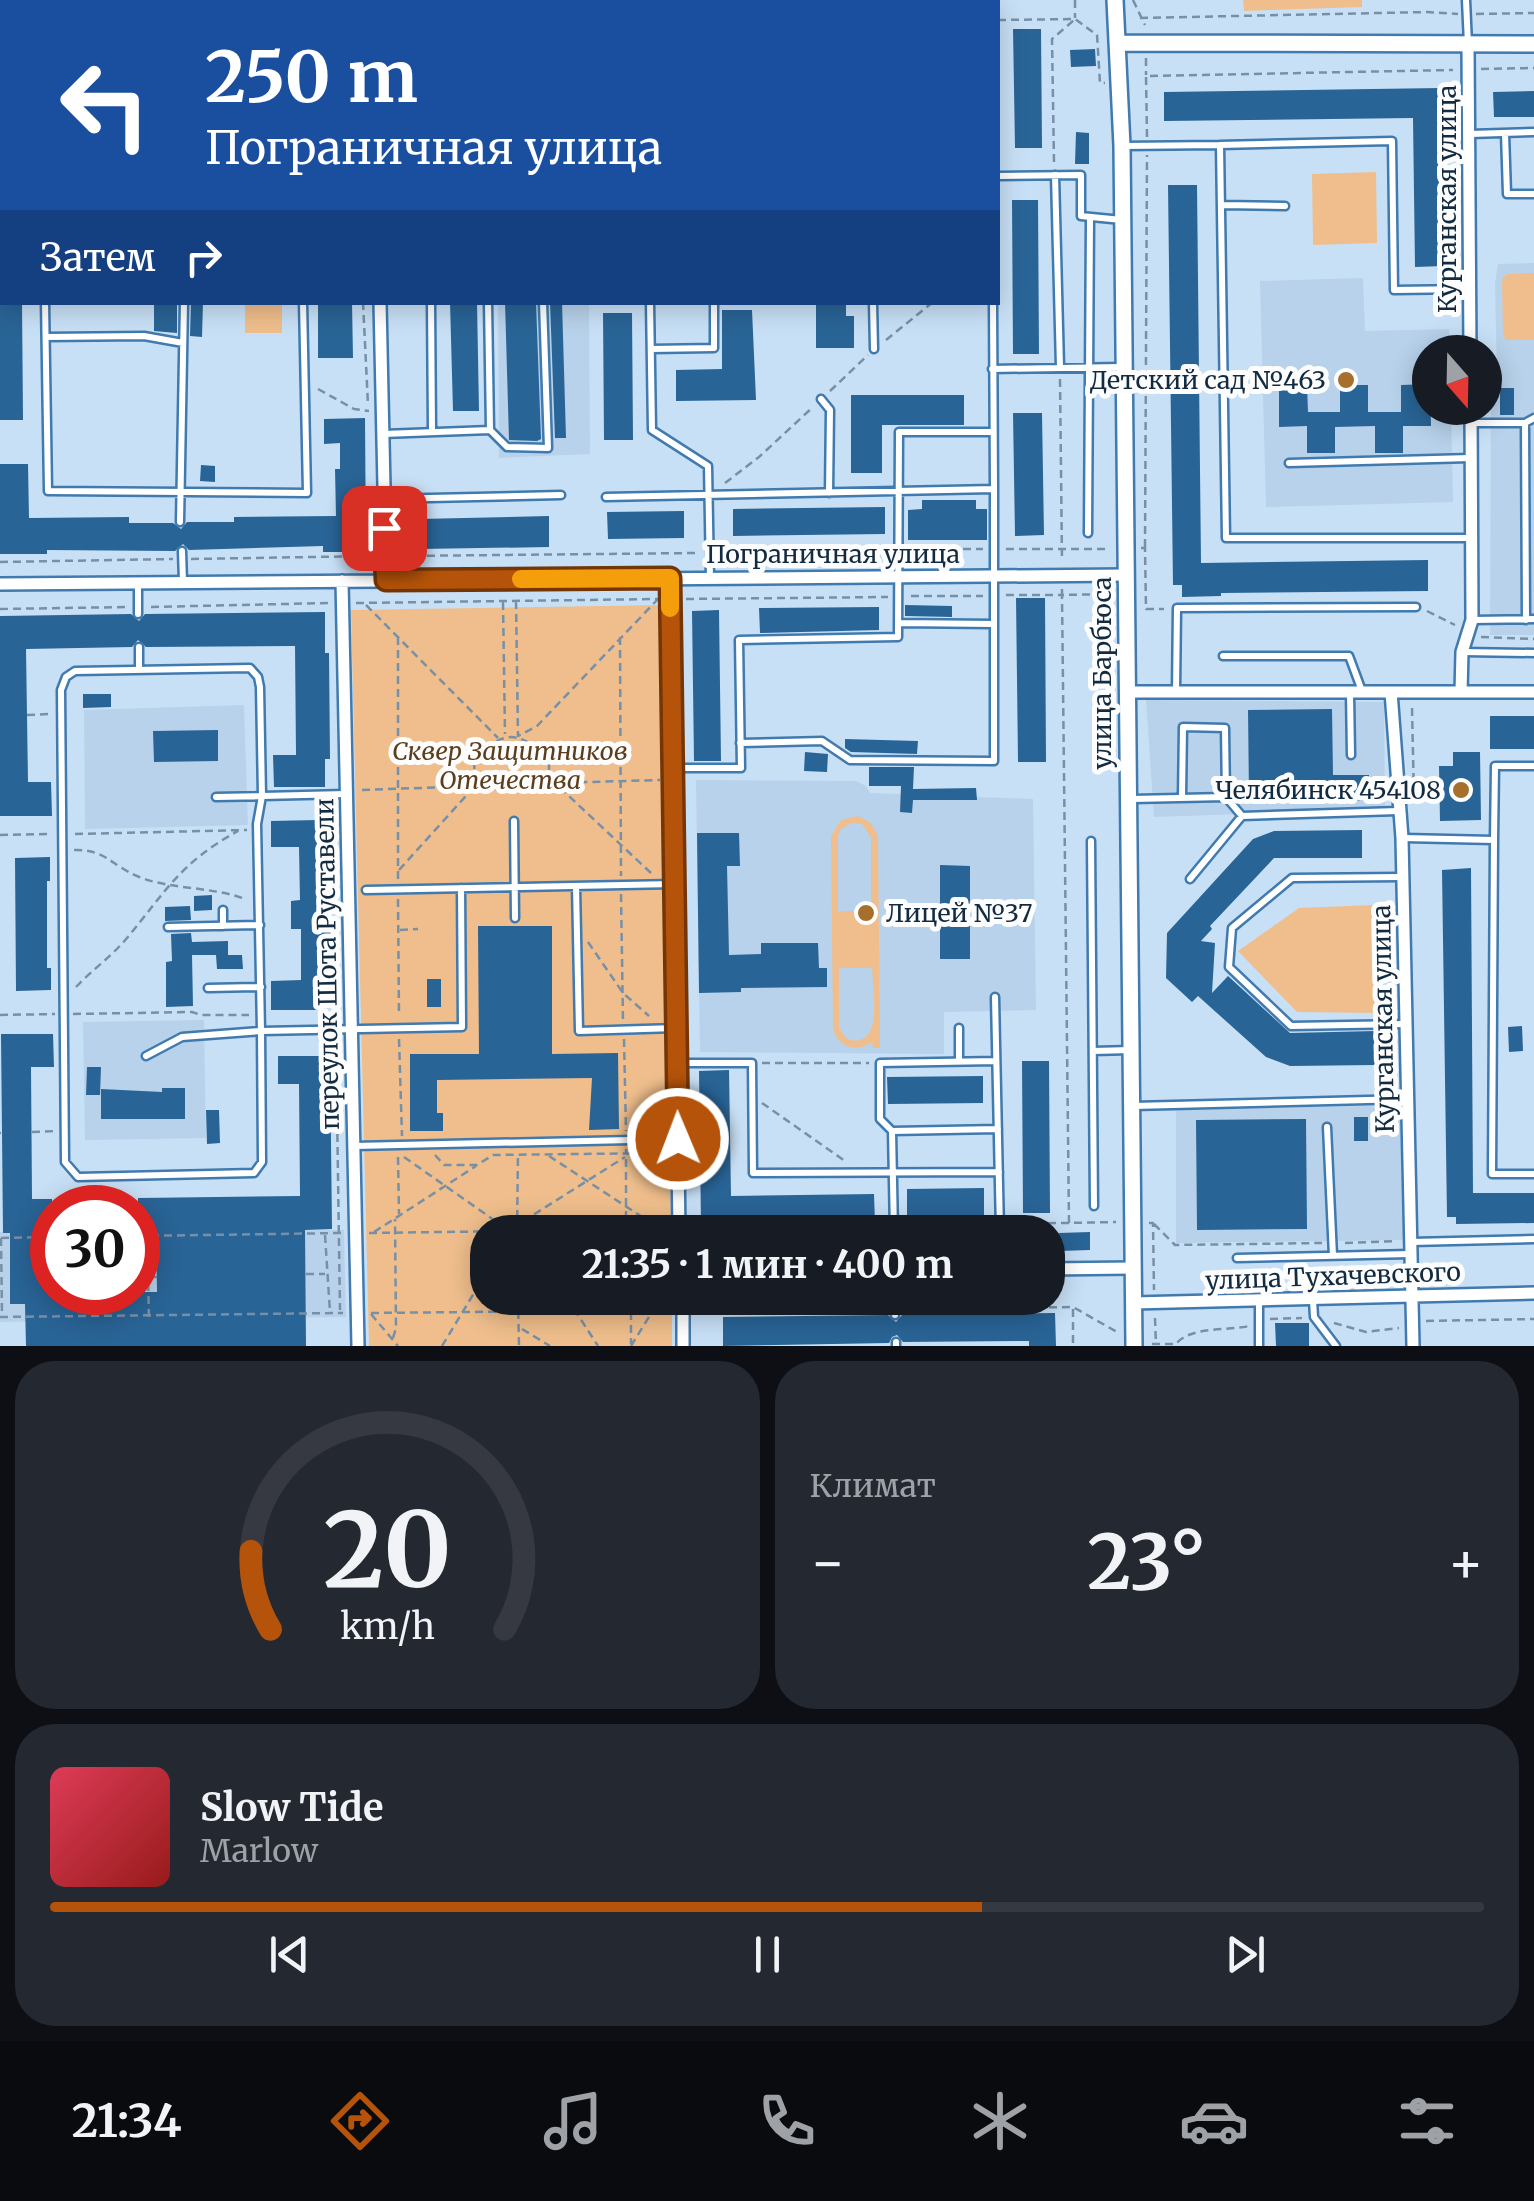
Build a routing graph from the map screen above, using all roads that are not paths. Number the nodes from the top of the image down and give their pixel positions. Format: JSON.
{"nodes":[{"id":1,"x":1115,"y":0,"type":"edge"},
{"id":2,"x":1466,"y":0,"type":"edge"},
{"id":3,"x":1119,"y":44,"type":"junction"},
{"id":4,"x":1534,"y":44,"type":"edge"},
{"id":5,"x":1468,"y":45,"type":"junction"},
{"id":6,"x":1534,"y":132,"type":"edge"},
{"id":7,"x":1505,"y":133,"type":"junction"},
{"id":8,"x":1469,"y":134,"type":"junction"},
{"id":9,"x":1220,"y":145,"type":"junction"},
{"id":10,"x":1122,"y":146,"type":"junction"},
{"id":11,"x":1055,"y":175,"type":"junction"},
{"id":12,"x":1000,"y":176,"type":"edge"},
{"id":13,"x":1534,"y":194,"type":"edge"},
{"id":14,"x":1221,"y":205,"type":"junction"},
{"id":15,"x":1284,"y":206,"type":"dead end"},
{"id":16,"x":1090,"y":220,"type":"junction"},
{"id":17,"x":1123,"y":220,"type":"junction"},
{"id":18,"x":1470,"y":290,"type":"junction"},
{"id":19,"x":45,"y":305,"type":"edge"},
{"id":20,"x":184,"y":305,"type":"edge"},
{"id":21,"x":304,"y":305,"type":"edge"},
{"id":22,"x":380,"y":305,"type":"edge"},
{"id":23,"x":431,"y":305,"type":"edge"},
{"id":24,"x":488,"y":305,"type":"edge"},
{"id":25,"x":542,"y":305,"type":"edge"},
{"id":26,"x":650,"y":305,"type":"edge"},
{"id":27,"x":714,"y":305,"type":"edge"},
{"id":28,"x":873,"y":305,"type":"edge"},
{"id":29,"x":993,"y":305,"type":"edge"},
{"id":30,"x":1470,"y":335,"type":"edge"},
{"id":31,"x":46,"y":337,"type":"junction"},
{"id":32,"x":183,"y":343,"type":"junction"},
{"id":33,"x":651,"y":349,"type":"junction"},
{"id":34,"x":874,"y":350,"type":"dead end"},
{"id":35,"x":1060,"y":367,"type":"junction"},
{"id":36,"x":1091,"y":367,"type":"junction"},
{"id":37,"x":1124,"y":367,"type":"junction"},
{"id":38,"x":992,"y":369,"type":"junction"},
{"id":39,"x":821,"y":400,"type":"dead end"},
{"id":40,"x":1534,"y":418,"type":"edge"},
{"id":41,"x":1502,"y":423,"type":"edge"},
{"id":42,"x":1525,"y":423,"type":"junction"},
{"id":43,"x":1470,"y":425,"type":"edge"},
{"id":44,"x":490,"y":430,"type":"junction"},
{"id":45,"x":432,"y":432,"type":"junction"},
{"id":46,"x":992,"y":432,"type":"junction"},
{"id":47,"x":383,"y":434,"type":"junction"},
{"id":48,"x":1471,"y":458,"type":"junction"},
{"id":49,"x":1288,"y":463,"type":"dead end"},
{"id":50,"x":994,"y":490,"type":"junction"},
{"id":51,"x":897,"y":492,"type":"junction"},
{"id":52,"x":181,"y":493,"type":"junction"},
{"id":53,"x":830,"y":493,"type":"junction"},
{"id":54,"x":561,"y":495,"type":"dead end"},
{"id":55,"x":708,"y":496,"type":"junction"},
{"id":56,"x":606,"y":497,"type":"dead end"},
{"id":57,"x":384,"y":499,"type":"junction"},
{"id":58,"x":180,"y":522,"type":"dead end"},
{"id":59,"x":1088,"y":533,"type":"dead end"},
{"id":60,"x":1471,"y":538,"type":"junction"},
{"id":61,"x":182,"y":555,"type":"road end"},
{"id":62,"x":1126,"y":575,"type":"junction"},
{"id":63,"x":994,"y":576,"type":"junction"},
{"id":64,"x":899,"y":577,"type":"junction"},
{"id":65,"x":670,"y":578,"type":"junction"},
{"id":66,"x":710,"y":578,"type":"junction"},
{"id":67,"x":342,"y":580,"type":"junction"},
{"id":68,"x":386,"y":580,"type":"junction"},
{"id":69,"x":138,"y":582,"type":"junction"},
{"id":70,"x":183,"y":582,"type":"junction"},
{"id":71,"x":0,"y":584,"type":"edge"},
{"id":72,"x":1416,"y":607,"type":"dead end"},
{"id":73,"x":138,"y":614,"type":"dead end"},
{"id":74,"x":1472,"y":620,"type":"junction"},
{"id":75,"x":1530,"y":620,"type":"edge"},
{"id":76,"x":898,"y":623,"type":"junction"},
{"id":77,"x":994,"y":624,"type":"junction"},
{"id":78,"x":139,"y":647,"type":"dead end"},
{"id":79,"x":1462,"y":652,"type":"junction"},
{"id":80,"x":1534,"y":653,"type":"edge"},
{"id":81,"x":1223,"y":656,"type":"dead end"},
{"id":82,"x":140,"y":670,"type":"junction"},
{"id":83,"x":1128,"y":692,"type":"junction"},
{"id":84,"x":1176,"y":692,"type":"junction"},
{"id":85,"x":1357,"y":692,"type":"junction"},
{"id":86,"x":1391,"y":692,"type":"junction"},
{"id":87,"x":1460,"y":692,"type":"junction"},
{"id":88,"x":1534,"y":692,"type":"edge"},
{"id":89,"x":740,"y":743,"type":"junction"},
{"id":90,"x":1350,"y":754,"type":"dead end"},
{"id":91,"x":1534,"y":766,"type":"edge"},
{"id":92,"x":674,"y":768,"type":"junction"},
{"id":93,"x":346,"y":794,"type":"junction"},
{"id":94,"x":262,"y":796,"type":"junction"},
{"id":95,"x":216,"y":797,"type":"dead end"},
{"id":96,"x":1226,"y":797,"type":"junction"},
{"id":97,"x":1182,"y":798,"type":"junction"},
{"id":98,"x":1128,"y":799,"type":"junction"},
{"id":99,"x":1400,"y":810,"type":"junction"},
{"id":100,"x":1242,"y":816,"type":"junction"},
{"id":101,"x":514,"y":821,"type":"dead end"},
{"id":102,"x":1402,"y":838,"type":"junction"},
{"id":103,"x":1092,"y":840,"type":"dead end"},
{"id":104,"x":1494,"y":840,"type":"junction"},
{"id":105,"x":1402,"y":877,"type":"junction"},
{"id":106,"x":1190,"y":879,"type":"dead end"},
{"id":107,"x":676,"y":884,"type":"junction"},
{"id":108,"x":576,"y":886,"type":"junction"},
{"id":109,"x":514,"y":887,"type":"junction"},
{"id":110,"x":461,"y":888,"type":"junction"},
{"id":111,"x":366,"y":890,"type":"dead end"},
{"id":112,"x":223,"y":910,"type":"dead end"},
{"id":113,"x":515,"y":918,"type":"dead end"},
{"id":114,"x":260,"y":925,"type":"junction"},
{"id":115,"x":223,"y":926,"type":"junction"},
{"id":116,"x":168,"y":928,"type":"dead end"},
{"id":117,"x":261,"y":987,"type":"junction"},
{"id":118,"x":208,"y":988,"type":"dead end"},
{"id":119,"x":995,"y":996,"type":"dead end"},
{"id":120,"x":1406,"y":1024,"type":"junction"},
{"id":121,"x":676,"y":1028,"type":"junction"},
{"id":122,"x":958,"y":1028,"type":"dead end"},
{"id":123,"x":349,"y":1030,"type":"junction"},
{"id":124,"x":261,"y":1031,"type":"junction"},
{"id":125,"x":1093,"y":1050,"type":"junction"},
{"id":126,"x":1131,"y":1050,"type":"junction"},
{"id":127,"x":146,"y":1056,"type":"dead end"},
{"id":128,"x":959,"y":1061,"type":"junction"},
{"id":129,"x":996,"y":1061,"type":"junction"},
{"id":130,"x":677,"y":1063,"type":"junction"},
{"id":131,"x":1407,"y":1099,"type":"junction"},
{"id":132,"x":1132,"y":1106,"type":"junction"},
{"id":133,"x":1327,"y":1127,"type":"dead end"},
{"id":134,"x":998,"y":1129,"type":"junction"},
{"id":135,"x":892,"y":1132,"type":"junction"},
{"id":136,"x":678,"y":1139,"type":"junction"},
{"id":137,"x":353,"y":1146,"type":"junction"},
{"id":138,"x":998,"y":1172,"type":"junction"},
{"id":139,"x":893,"y":1174,"type":"junction"},
{"id":140,"x":1534,"y":1174,"type":"edge"},
{"id":141,"x":1094,"y":1206,"type":"dead end"},
{"id":142,"x":679,"y":1215,"type":"edge"},
{"id":143,"x":894,"y":1215,"type":"edge"},
{"id":144,"x":1000,"y":1215,"type":"edge"},
{"id":145,"x":1534,"y":1239,"type":"edge"},
{"id":146,"x":1410,"y":1246,"type":"junction"},
{"id":147,"x":1333,"y":1256,"type":"junction"},
{"id":148,"x":1237,"y":1258,"type":"dead end"},
{"id":149,"x":1133,"y":1268,"type":"junction"},
{"id":150,"x":1065,"y":1269,"type":"edge"},
{"id":151,"x":1534,"y":1293,"type":"edge"},
{"id":152,"x":1412,"y":1295,"type":"junction"},
{"id":153,"x":1313,"y":1300,"type":"junction"},
{"id":154,"x":1260,"y":1301,"type":"junction"},
{"id":155,"x":1134,"y":1303,"type":"junction"},
{"id":156,"x":683,"y":1315,"type":"edge"},
{"id":157,"x":1134,"y":1344,"type":"edge"},
{"id":158,"x":358,"y":1346,"type":"edge"},
{"id":159,"x":684,"y":1346,"type":"edge"},
{"id":160,"x":1259,"y":1346,"type":"edge"},
{"id":161,"x":1336,"y":1346,"type":"edge"},
{"id":162,"x":1413,"y":1346,"type":"edge"}],
"edges":[{"from":1,"to":3,"type":"street","name":"улица Барбюса"},
{"from":2,"to":5,"type":"lane"},
{"from":3,"to":5,"type":"street"},
{"from":3,"to":10,"type":"street","name":"улица Барбюса"},
{"from":4,"to":5,"type":"street"},
{"from":5,"to":8,"type":"street","name":"Курганская улица"},
{"from":6,"to":7,"type":"lane"},
{"from":7,"to":8,"type":"lane"},
{"from":7,"to":13,"type":"lane"},
{"from":8,"to":18,"type":"street","name":"Курганская улица"},
{"from":9,"to":10,"type":"lane"},
{"from":9,"to":14,"type":"lane"},
{"from":9,"to":18,"type":"lane"},
{"from":10,"to":17,"type":"street","name":"улица Барбюса"},
{"from":11,"to":12,"type":"lane"},
{"from":11,"to":16,"type":"lane"},
{"from":11,"to":35,"type":"lane"},
{"from":14,"to":15,"type":"lane"},
{"from":14,"to":60,"type":"lane"},
{"from":16,"to":17,"type":"lane"},
{"from":16,"to":36,"type":"lane"},
{"from":17,"to":37,"type":"street","name":"улица Барбюса"},
{"from":18,"to":30,"type":"street","name":"Курганская улица"},
{"from":19,"to":31,"type":"lane"},
{"from":20,"to":32,"type":"lane"},
{"from":21,"to":52,"type":"lane"},
{"from":22,"to":47,"type":"street"},
{"from":23,"to":45,"type":"lane"},
{"from":24,"to":44,"type":"lane"},
{"from":25,"to":44,"type":"lane"},
{"from":26,"to":33,"type":"lane"},
{"from":27,"to":33,"type":"lane"},
{"from":28,"to":34,"type":"lane"},
{"from":29,"to":38,"type":"lane"},
{"from":31,"to":32,"type":"lane"},
{"from":31,"to":52,"type":"lane"},
{"from":32,"to":52,"type":"lane"},
{"from":33,"to":55,"type":"lane"},
{"from":35,"to":36,"type":"lane"},
{"from":35,"to":38,"type":"lane"},
{"from":36,"to":37,"type":"lane"},
{"from":36,"to":59,"type":"lane"},
{"from":37,"to":62,"type":"street","name":"улица Барбюса"},
{"from":38,"to":46,"type":"lane"},
{"from":39,"to":53,"type":"lane"},
{"from":40,"to":42,"type":"lane"},
{"from":41,"to":42,"type":"lane"},
{"from":42,"to":75,"type":"lane"},
{"from":43,"to":48,"type":"street"},
{"from":44,"to":45,"type":"lane"},
{"from":45,"to":47,"type":"lane"},
{"from":46,"to":50,"type":"lane"},
{"from":46,"to":51,"type":"lane"},
{"from":47,"to":57,"type":"street"},
{"from":48,"to":49,"type":"lane"},
{"from":48,"to":60,"type":"street"},
{"from":50,"to":51,"type":"lane"},
{"from":50,"to":63,"type":"lane"},
{"from":51,"to":53,"type":"lane"},
{"from":51,"to":64,"type":"lane"},
{"from":52,"to":58,"type":"lane"},
{"from":53,"to":55,"type":"lane"},
{"from":54,"to":57,"type":"lane"},
{"from":55,"to":56,"type":"lane"},
{"from":55,"to":66,"type":"lane"},
{"from":57,"to":68,"type":"street"},
{"from":60,"to":74,"type":"street"},
{"from":61,"to":70,"type":"lane"},
{"from":62,"to":63,"type":"street","name":"Пограничная улица"},
{"from":62,"to":83,"type":"street","name":"улица Барбюса"},
{"from":63,"to":64,"type":"street","name":"Пограничная улица"},
{"from":63,"to":77,"type":"lane"},
{"from":64,"to":66,"type":"street","name":"Пограничная улица"},
{"from":64,"to":76,"type":"lane"},
{"from":65,"to":66,"type":"street","name":"Пограничная улица"},
{"from":65,"to":68,"type":"street","name":"Пограничная улица"},
{"from":65,"to":92,"type":"street"},
{"from":67,"to":68,"type":"street","name":"Пограничная улица"},
{"from":67,"to":70,"type":"street","name":"Пограничная улица"},
{"from":67,"to":93,"type":"street","name":"переулок Шота Руставели"},
{"from":69,"to":70,"type":"street","name":"Пограничная улица"},
{"from":69,"to":71,"type":"street","name":"Пограничная улица"},
{"from":69,"to":73,"type":"lane"},
{"from":72,"to":84,"type":"lane"},
{"from":74,"to":75,"type":"lane"},
{"from":74,"to":79,"type":"street"},
{"from":76,"to":77,"type":"lane"},
{"from":76,"to":89,"type":"lane"},
{"from":77,"to":89,"type":"lane"},
{"from":78,"to":82,"type":"lane"},
{"from":79,"to":80,"type":"lane"},
{"from":79,"to":87,"type":"street"},
{"from":81,"to":85,"type":"lane"},
{"from":82,"to":94,"type":"lane"},
{"from":82,"to":124,"type":"lane"},
{"from":83,"to":84,"type":"street"},
{"from":83,"to":98,"type":"street","name":"улица Барбюса"},
{"from":84,"to":85,"type":"street"},
{"from":85,"to":86,"type":"street"},
{"from":85,"to":90,"type":"lane"},
{"from":86,"to":87,"type":"street"},
{"from":86,"to":99,"type":"street","name":"Курганская улица"},
{"from":87,"to":88,"type":"street"},
{"from":89,"to":92,"type":"lane"},
{"from":91,"to":104,"type":"lane"},
{"from":92,"to":107,"type":"street"},
{"from":93,"to":94,"type":"lane"},
{"from":93,"to":123,"type":"street","name":"переулок Шота Руставели"},
{"from":94,"to":95,"type":"lane"},
{"from":94,"to":114,"type":"lane"},
{"from":96,"to":97,"type":"lane"},
{"from":96,"to":97,"type":"lane"},
{"from":96,"to":100,"type":"lane"},
{"from":97,"to":98,"type":"lane"},
{"from":98,"to":126,"type":"street","name":"улица Барбюса"},
{"from":99,"to":100,"type":"lane"},
{"from":99,"to":102,"type":"street","name":"Курганская улица"},
{"from":100,"to":106,"type":"lane"},
{"from":101,"to":109,"type":"lane"},
{"from":102,"to":104,"type":"lane"},
{"from":102,"to":105,"type":"street","name":"Курганская улица"},
{"from":103,"to":125,"type":"lane"},
{"from":104,"to":140,"type":"lane"},
{"from":105,"to":120,"type":"street","name":"Курганская улица"},
{"from":105,"to":120,"type":"lane"},
{"from":107,"to":108,"type":"lane"},
{"from":107,"to":121,"type":"street"},
{"from":108,"to":109,"type":"lane"},
{"from":108,"to":121,"type":"lane"},
{"from":109,"to":110,"type":"lane"},
{"from":109,"to":113,"type":"lane"},
{"from":110,"to":111,"type":"lane"},
{"from":110,"to":123,"type":"lane"},
{"from":112,"to":115,"type":"lane"},
{"from":114,"to":115,"type":"lane"},
{"from":114,"to":117,"type":"lane"},
{"from":115,"to":116,"type":"lane"},
{"from":117,"to":118,"type":"lane"},
{"from":117,"to":124,"type":"lane"},
{"from":119,"to":129,"type":"lane"},
{"from":120,"to":131,"type":"street","name":"Курганская улица"},
{"from":121,"to":130,"type":"street"},
{"from":122,"to":128,"type":"lane"},
{"from":123,"to":124,"type":"lane"},
{"from":123,"to":137,"type":"street","name":"переулок Шота Руставели"},
{"from":124,"to":127,"type":"lane"},
{"from":125,"to":126,"type":"lane"},
{"from":125,"to":141,"type":"lane"},
{"from":126,"to":132,"type":"street","name":"улица Барбюса"},
{"from":128,"to":129,"type":"lane"},
{"from":128,"to":135,"type":"lane"},
{"from":129,"to":134,"type":"lane"},
{"from":130,"to":136,"type":"street"},
{"from":130,"to":139,"type":"lane"},
{"from":131,"to":132,"type":"lane"},
{"from":131,"to":146,"type":"street","name":"Курганская улица"},
{"from":132,"to":149,"type":"street","name":"улица Барбюса"},
{"from":133,"to":147,"type":"lane"},
{"from":134,"to":135,"type":"lane"},
{"from":134,"to":138,"type":"lane"},
{"from":135,"to":139,"type":"lane"},
{"from":136,"to":137,"type":"lane"},
{"from":136,"to":142,"type":"street"},
{"from":137,"to":158,"type":"street","name":"переулок Шота Руставели"},
{"from":138,"to":139,"type":"lane"},
{"from":138,"to":144,"type":"lane"},
{"from":139,"to":143,"type":"lane"},
{"from":145,"to":146,"type":"lane"},
{"from":146,"to":147,"type":"lane"},
{"from":146,"to":152,"type":"street","name":"Курганская улица"},
{"from":147,"to":148,"type":"lane"},
{"from":149,"to":150,"type":"street"},
{"from":149,"to":155,"type":"street","name":"улица Барбюса"},
{"from":151,"to":152,"type":"street","name":"улица Тухачевского"},
{"from":152,"to":153,"type":"street","name":"улица Тухачевского"},
{"from":152,"to":162,"type":"street","name":"Курганская улица"},
{"from":153,"to":154,"type":"street","name":"улица Тухачевского"},
{"from":153,"to":161,"type":"lane"},
{"from":154,"to":155,"type":"street","name":"улица Тухачевского"},
{"from":154,"to":160,"type":"lane"},
{"from":155,"to":157,"type":"street","name":"улица Барбюса"},
{"from":156,"to":159,"type":"street"}]}
